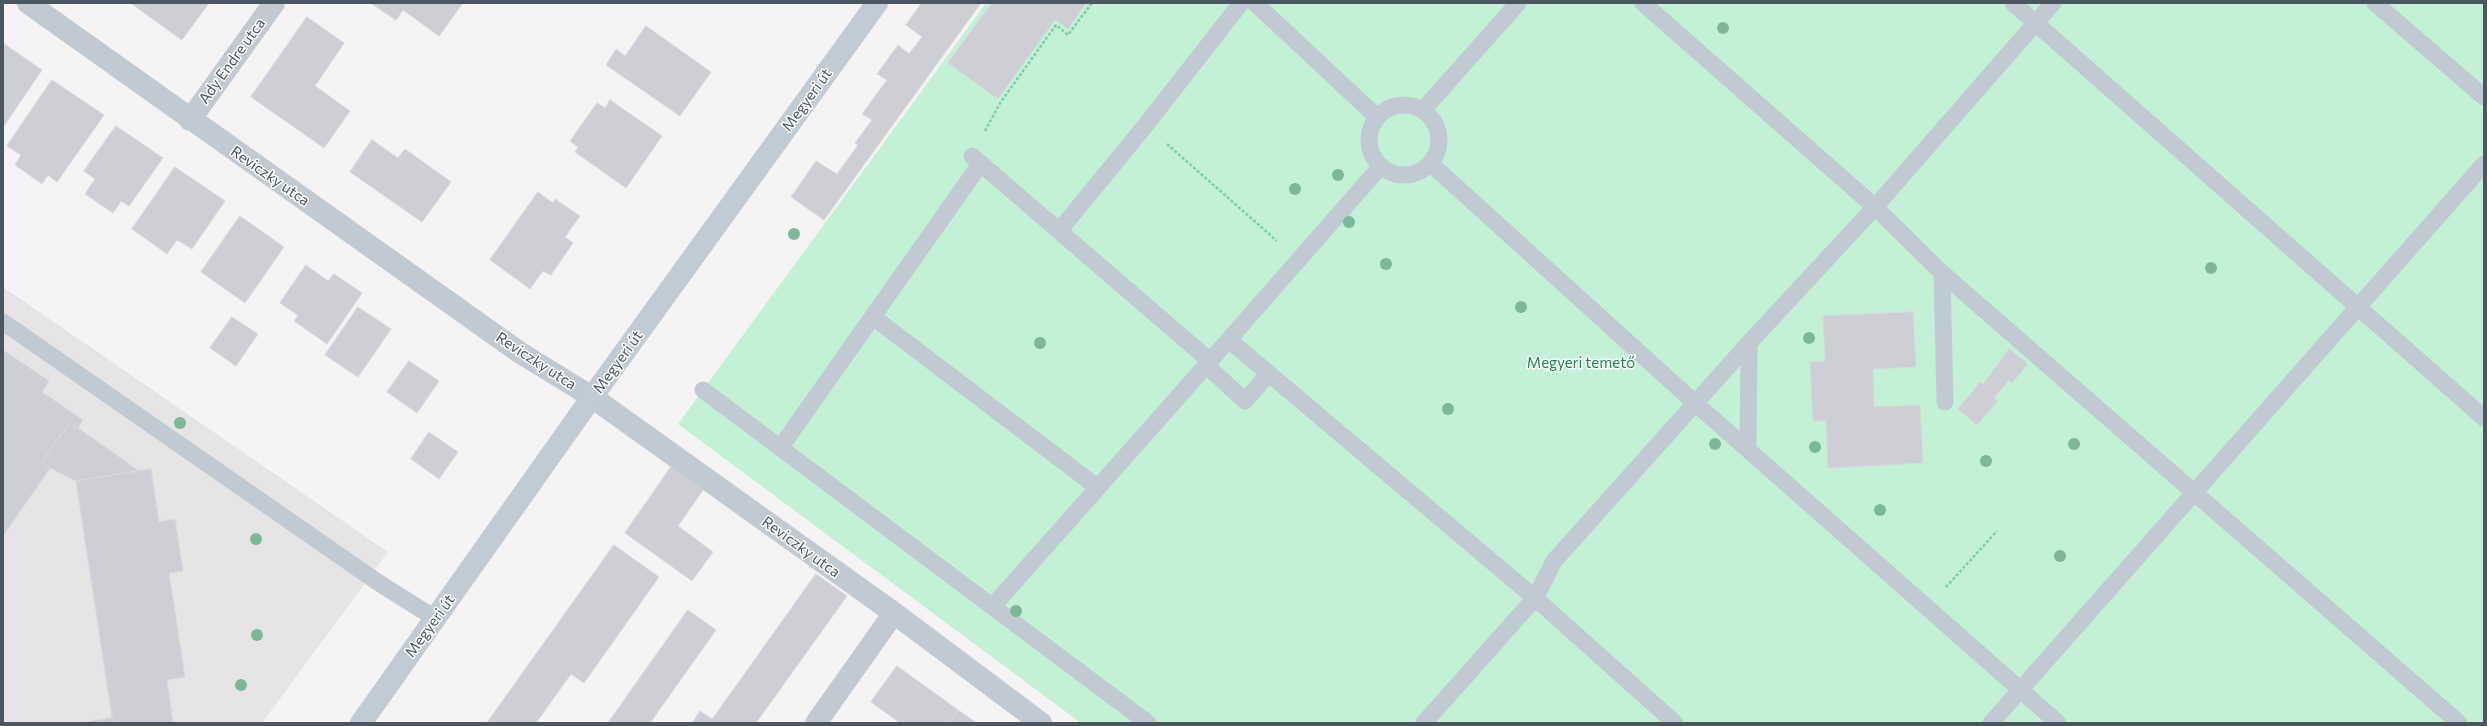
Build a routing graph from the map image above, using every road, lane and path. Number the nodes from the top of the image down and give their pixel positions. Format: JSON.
{"nodes":[{"id":1,"x":28,"y":3,"type":"edge"},
{"id":2,"x":274,"y":3,"type":"edge"},
{"id":3,"x":877,"y":3,"type":"edge"},
{"id":4,"x":1092,"y":3,"type":"edge"},
{"id":5,"x":1241,"y":3,"type":"edge"},
{"id":6,"x":1255,"y":3,"type":"edge"},
{"id":7,"x":1518,"y":3,"type":"edge"},
{"id":8,"x":1643,"y":3,"type":"edge"},
{"id":9,"x":2013,"y":3,"type":"edge"},
{"id":10,"x":2053,"y":3,"type":"edge"},
{"id":11,"x":2375,"y":3,"type":"edge"},
{"id":12,"x":2036,"y":23,"type":"junction"},
{"id":13,"x":2484,"y":98,"type":"edge"},
{"id":14,"x":1423,"y":110,"type":"junction"},
{"id":15,"x":1377,"y":117,"type":"junction"},
{"id":16,"x":190,"y":120,"type":"junction"},
{"id":17,"x":1146,"y":126,"type":"junction"},
{"id":18,"x":976,"y":160,"type":"junction"},
{"id":19,"x":1430,"y":163,"type":"junction"},
{"id":20,"x":2484,"y":164,"type":"edge"},
{"id":21,"x":1381,"y":166,"type":"junction"},
{"id":22,"x":1875,"y":207,"type":"junction"},
{"id":23,"x":1059,"y":231,"type":"junction"},
{"id":24,"x":1298,"y":260,"type":"junction"},
{"id":25,"x":1942,"y":273,"type":"junction"},
{"id":26,"x":2358,"y":307,"type":"junction"},
{"id":27,"x":873,"y":317,"type":"junction"},
{"id":28,"x":3,"y":322,"type":"edge"},
{"id":29,"x":1229,"y":340,"type":"junction"},
{"id":30,"x":1749,"y":343,"type":"junction"},
{"id":31,"x":1208,"y":364,"type":"junction"},
{"id":32,"x":1268,"y":374,"type":"junction"},
{"id":33,"x":702,"y":390,"type":"dead end"},
{"id":34,"x":592,"y":397,"type":"junction"},
{"id":35,"x":1695,"y":402,"type":"junction"},
{"id":36,"x":1945,"y":402,"type":"dead end"},
{"id":37,"x":2484,"y":418,"type":"edge"},
{"id":38,"x":780,"y":448,"type":"junction"},
{"id":39,"x":1748,"y":449,"type":"junction"},
{"id":40,"x":1097,"y":487,"type":"junction"},
{"id":41,"x":2194,"y":492,"type":"junction"},
{"id":42,"x":1997,"y":531,"type":"dead end"},
{"id":43,"x":1535,"y":598,"type":"junction"},
{"id":44,"x":993,"y":606,"type":"junction"},
{"id":45,"x":1926,"y":608,"type":"junction"},
{"id":46,"x":894,"y":613,"type":"junction"},
{"id":47,"x":436,"y":619,"type":"junction"},
{"id":48,"x":2020,"y":690,"type":"junction"},
{"id":49,"x":361,"y":723,"type":"edge"},
{"id":50,"x":816,"y":723,"type":"edge"},
{"id":51,"x":1041,"y":723,"type":"edge"},
{"id":52,"x":1148,"y":723,"type":"edge"},
{"id":53,"x":1424,"y":723,"type":"edge"},
{"id":54,"x":1675,"y":723,"type":"edge"},
{"id":55,"x":1991,"y":723,"type":"edge"},
{"id":56,"x":2058,"y":723,"type":"edge"},
{"id":57,"x":2459,"y":723,"type":"edge"}],
"edges":[{"from":1,"to":16,"type":"street","name":"Reviczky utca"},
{"from":2,"to":16,"type":"street","name":"Ady Endre utca"},
{"from":3,"to":34,"type":"main road","name":"Megyeri út"},
{"from":4,"to":18,"type":"path"},
{"from":5,"to":17,"type":"lane"},
{"from":6,"to":15,"type":"lane"},
{"from":7,"to":14,"type":"lane"},
{"from":8,"to":22,"type":"lane"},
{"from":9,"to":12,"type":"lane"},
{"from":10,"to":12,"type":"lane"},
{"from":11,"to":13,"type":"lane"},
{"from":12,"to":22,"type":"lane"},
{"from":12,"to":26,"type":"lane"},
{"from":14,"to":15,"type":"lane"},
{"from":14,"to":19,"type":"lane"},
{"from":15,"to":21,"type":"lane"},
{"from":16,"to":34,"type":"street","name":"Reviczky utca"},
{"from":17,"to":23,"type":"lane"},
{"from":17,"to":24,"type":"path"},
{"from":18,"to":23,"type":"lane"},
{"from":18,"to":27,"type":"lane"},
{"from":19,"to":21,"type":"lane"},
{"from":19,"to":35,"type":"lane"},
{"from":20,"to":26,"type":"lane"},
{"from":21,"to":24,"type":"lane"},
{"from":22,"to":25,"type":"lane"},
{"from":22,"to":30,"type":"lane"},
{"from":23,"to":31,"type":"lane"},
{"from":24,"to":29,"type":"lane"},
{"from":25,"to":36,"type":"lane"},
{"from":25,"to":41,"type":"lane"},
{"from":26,"to":37,"type":"lane"},
{"from":26,"to":41,"type":"lane"},
{"from":27,"to":38,"type":"lane"},
{"from":27,"to":40,"type":"lane"},
{"from":28,"to":47,"type":"lane"},
{"from":29,"to":31,"type":"lane"},
{"from":29,"to":32,"type":"lane"},
{"from":30,"to":35,"type":"lane"},
{"from":30,"to":39,"type":"lane"},
{"from":31,"to":32,"type":"lane"},
{"from":31,"to":40,"type":"lane"},
{"from":32,"to":43,"type":"lane"},
{"from":33,"to":38,"type":"lane"},
{"from":34,"to":46,"type":"street","name":"Reviczky utca"},
{"from":34,"to":47,"type":"main road","name":"Megyeri út"},
{"from":35,"to":39,"type":"lane"},
{"from":35,"to":43,"type":"lane"},
{"from":38,"to":44,"type":"lane"},
{"from":39,"to":45,"type":"lane"},
{"from":40,"to":44,"type":"lane"},
{"from":41,"to":48,"type":"lane"},
{"from":41,"to":57,"type":"lane"},
{"from":42,"to":45,"type":"path"},
{"from":43,"to":53,"type":"lane"},
{"from":43,"to":54,"type":"lane"},
{"from":44,"to":52,"type":"lane"},
{"from":45,"to":48,"type":"lane"},
{"from":46,"to":50,"type":"street"},
{"from":46,"to":51,"type":"street","name":"Reviczky utca"},
{"from":47,"to":49,"type":"main road","name":"Megyeri út"},
{"from":48,"to":55,"type":"lane"},
{"from":48,"to":56,"type":"lane"}]}
